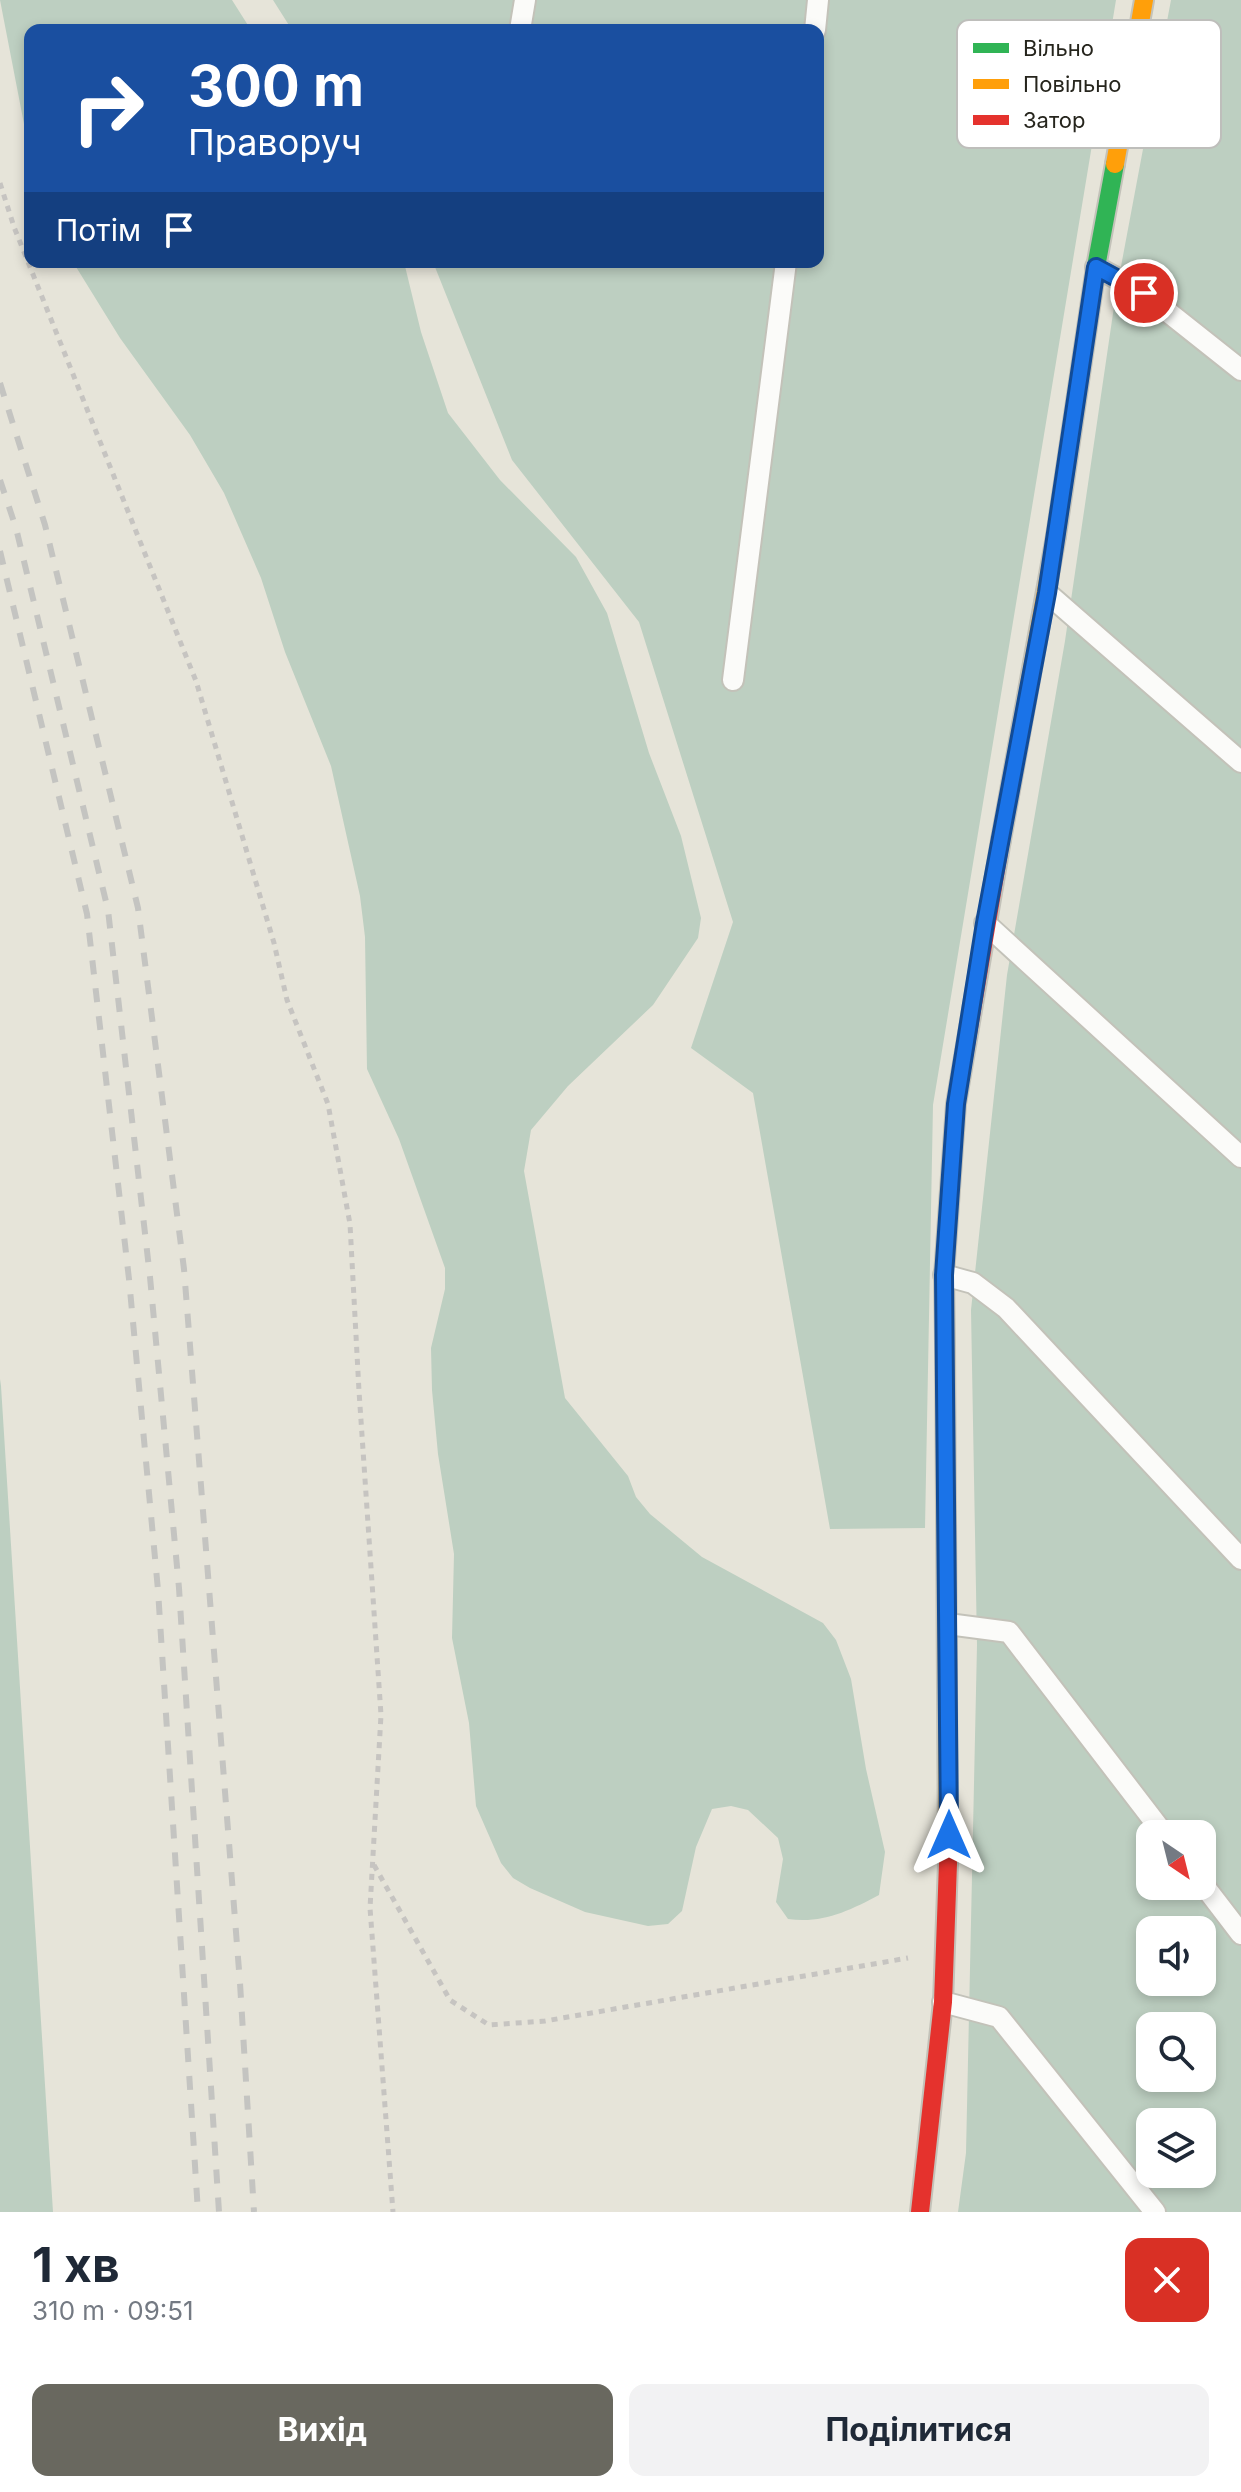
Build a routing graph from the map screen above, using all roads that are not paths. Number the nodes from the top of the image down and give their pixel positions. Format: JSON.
{"nodes":[{"id":1,"x":525,"y":0,"type":"edge"},
{"id":2,"x":818,"y":0,"type":"edge"},
{"id":3,"x":1144,"y":0,"type":"edge"},
{"id":4,"x":1140,"y":20,"type":"edge"},
{"id":5,"x":521,"y":24,"type":"edge"},
{"id":6,"x":816,"y":24,"type":"edge"},
{"id":7,"x":1117,"y":148,"type":"edge"},
{"id":8,"x":1096,"y":267,"type":"junction"},
{"id":9,"x":785,"y":268,"type":"edge"},
{"id":10,"x":1241,"y":370,"type":"edge"},
{"id":11,"x":1047,"y":593,"type":"junction"},
{"id":12,"x":733,"y":680,"type":"dead end"},
{"id":13,"x":1241,"y":762,"type":"edge"},
{"id":14,"x":985,"y":923,"type":"junction"},
{"id":15,"x":1241,"y":1157,"type":"edge"},
{"id":16,"x":944,"y":1275,"type":"junction"},
{"id":17,"x":1241,"y":1559,"type":"edge"},
{"id":18,"x":948,"y":1624,"type":"junction"},
{"id":19,"x":1153,"y":1820,"type":"edge"},
{"id":20,"x":1215,"y":1900,"type":"edge"},
{"id":21,"x":1241,"y":1934,"type":"edge"},
{"id":22,"x":943,"y":2002,"type":"junction"},
{"id":23,"x":920,"y":2212,"type":"edge"},
{"id":24,"x":1155,"y":2212,"type":"edge"}],
"edges":[{"from":1,"to":5,"type":"lane"},
{"from":2,"to":6,"type":"lane"},
{"from":3,"to":4,"type":"street"},
{"from":7,"to":8,"type":"street"},
{"from":8,"to":10,"type":"lane"},
{"from":8,"to":11,"type":"street"},
{"from":9,"to":12,"type":"lane"},
{"from":11,"to":13,"type":"lane"},
{"from":11,"to":14,"type":"street"},
{"from":14,"to":15,"type":"lane"},
{"from":14,"to":16,"type":"street"},
{"from":16,"to":17,"type":"lane"},
{"from":16,"to":18,"type":"street"},
{"from":18,"to":19,"type":"lane"},
{"from":18,"to":22,"type":"street"},
{"from":20,"to":21,"type":"lane"},
{"from":22,"to":23,"type":"street"},
{"from":22,"to":24,"type":"lane"}]}
